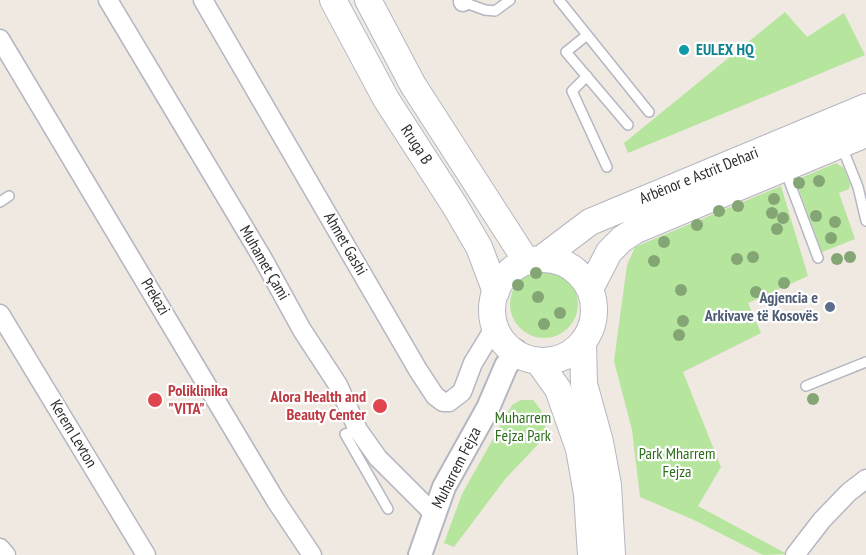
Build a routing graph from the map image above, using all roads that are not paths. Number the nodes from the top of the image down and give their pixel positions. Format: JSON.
{"nodes":[{"id":1,"x":108,"y":0,"type":"edge"},
{"id":2,"x":204,"y":0,"type":"edge"},
{"id":3,"x":333,"y":0,"type":"edge"},
{"id":4,"x":368,"y":0,"type":"edge"},
{"id":5,"x":510,"y":0,"type":"edge"},
{"id":6,"x":559,"y":0,"type":"edge"},
{"id":7,"x":463,"y":1,"type":"edge"},
{"id":8,"x":587,"y":35,"type":"junction"},
{"id":9,"x":0,"y":39,"type":"edge"},
{"id":10,"x":587,"y":76,"type":"junction"},
{"id":11,"x":866,"y":107,"type":"edge"},
{"id":12,"x":650,"y":112,"type":"dead end"},
{"id":13,"x":628,"y":125,"type":"dead end"},
{"id":14,"x":866,"y":134,"type":"edge"},
{"id":15,"x":841,"y":144,"type":"junction"},
{"id":16,"x":607,"y":167,"type":"dead end"},
{"id":17,"x":784,"y":168,"type":"junction"},
{"id":18,"x":9,"y":196,"type":"dead end"},
{"id":19,"x":0,"y":202,"type":"edge"},
{"id":20,"x":866,"y":221,"type":"edge"},
{"id":21,"x":818,"y":258,"type":"dead end"},
{"id":22,"x":534,"y":261,"type":"junction"},
{"id":23,"x":590,"y":290,"type":"junction"},
{"id":24,"x":496,"y":292,"type":"junction"},
{"id":25,"x":0,"y":314,"type":"edge"},
{"id":26,"x":495,"y":327,"type":"junction"},
{"id":27,"x":583,"y":342,"type":"junction"},
{"id":28,"x":527,"y":356,"type":"junction"},
{"id":29,"x":866,"y":362,"type":"edge"},
{"id":30,"x":806,"y":386,"type":"dead end"},
{"id":31,"x":358,"y":430,"type":"junction"},
{"id":32,"x":866,"y":479,"type":"edge"},
{"id":33,"x":388,"y":509,"type":"dead end"},
{"id":34,"x":434,"y":513,"type":"junction"},
{"id":35,"x":0,"y":548,"type":"edge"},
{"id":36,"x":801,"y":553,"type":"edge"},
{"id":37,"x":6,"y":555,"type":"edge"},
{"id":38,"x":146,"y":555,"type":"edge"},
{"id":39,"x":312,"y":555,"type":"edge"},
{"id":40,"x":420,"y":555,"type":"edge"},
{"id":41,"x":591,"y":555,"type":"edge"},
{"id":42,"x":612,"y":555,"type":"edge"}],
"edges":[{"from":1,"to":31,"type":"street","name":"Muhamet Çami"},
{"from":2,"to":26,"type":"street","name":"Ahmet Gashi"},
{"from":3,"to":24,"type":"main road","name":"Rruga B"},
{"from":4,"to":22,"type":"main road","name":"Rruga B"},
{"from":5,"to":7,"type":"lane"},
{"from":6,"to":8,"type":"lane"},
{"from":8,"to":10,"type":"lane"},
{"from":8,"to":12,"type":"lane"},
{"from":9,"to":39,"type":"street","name":"Prekazi"},
{"from":10,"to":13,"type":"lane"},
{"from":10,"to":16,"type":"lane"},
{"from":11,"to":22,"type":"main road","name":"Arbënor e Astrit Dehari"},
{"from":14,"to":15,"type":"main road","name":"Arbënor e Astrit Dehari"},
{"from":15,"to":17,"type":"main road","name":"Arbënor e Astrit Dehari"},
{"from":15,"to":20,"type":"lane"},
{"from":17,"to":21,"type":"lane"},
{"from":17,"to":23,"type":"main road","name":"Arbënor e Astrit Dehari"},
{"from":18,"to":19,"type":"lane"},
{"from":22,"to":23,"type":"main road"},
{"from":22,"to":24,"type":"main road"},
{"from":23,"to":27,"type":"main road"},
{"from":24,"to":26,"type":"main road"},
{"from":25,"to":38,"type":"street","name":"Kerem Levton"},
{"from":26,"to":28,"type":"main road"},
{"from":27,"to":28,"type":"main road"},
{"from":27,"to":42,"type":"main road"},
{"from":28,"to":34,"type":"street","name":"Muharrem Fejza"},
{"from":28,"to":41,"type":"main road"},
{"from":29,"to":30,"type":"lane"},
{"from":31,"to":33,"type":"lane"},
{"from":31,"to":34,"type":"street","name":"Muhamet Çami"},
{"from":32,"to":36,"type":"street"},
{"from":34,"to":40,"type":"street","name":"Muharrem Fejza"},
{"from":35,"to":37,"type":"street"}]}
